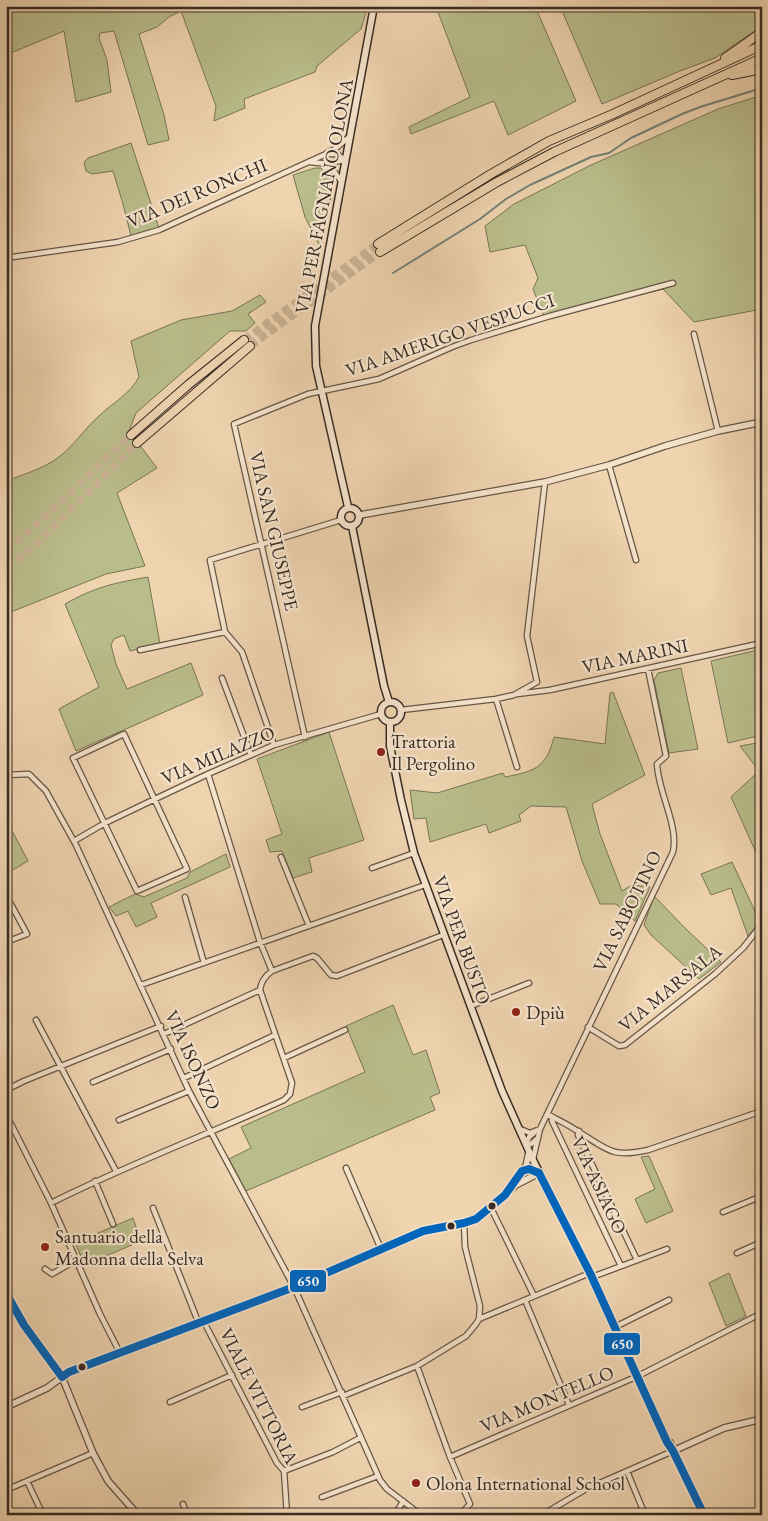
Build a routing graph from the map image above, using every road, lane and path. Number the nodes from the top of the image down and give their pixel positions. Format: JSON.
{"nodes":[{"id":1,"x":374,"y":6,"type":"edge"},
{"id":2,"x":762,"y":32,"type":"edge"},
{"id":3,"x":762,"y":45,"type":"edge"},
{"id":4,"x":762,"y":58,"type":"edge"},
{"id":5,"x":710,"y":68,"type":"junction"},
{"id":6,"x":762,"y":69,"type":"edge"},
{"id":7,"x":718,"y":78,"type":"junction"},
{"id":8,"x":350,"y":136,"type":"junction"},
{"id":9,"x":326,"y":154,"type":"junction"},
{"id":10,"x":345,"y":160,"type":"junction"},
{"id":11,"x":309,"y":162,"type":"junction"},
{"id":12,"x":327,"y":163,"type":"junction"},
{"id":13,"x":341,"y":181,"type":"junction"},
{"id":14,"x":6,"y":258,"type":"edge"},
{"id":15,"x":673,"y":283,"type":"dead end"},
{"id":16,"x":694,"y":334,"type":"dead end"},
{"id":17,"x":244,"y":340,"type":"tunnel mouth"},
{"id":18,"x":250,"y":346,"type":"tunnel mouth"},
{"id":19,"x":323,"y":392,"type":"junction"},
{"id":20,"x":762,"y":422,"type":"edge"},
{"id":21,"x":718,"y":431,"type":"junction"},
{"id":22,"x":131,"y":435,"type":"tunnel mouth"},
{"id":23,"x":137,"y":443,"type":"tunnel mouth"},
{"id":24,"x":609,"y":465,"type":"junction"},
{"id":25,"x":544,"y":482,"type":"junction"},
{"id":26,"x":348,"y":507,"type":"junction"},
{"id":27,"x":360,"y":515,"type":"junction"},
{"id":28,"x":341,"y":520,"type":"junction"},
{"id":29,"x":352,"y":526,"type":"junction"},
{"id":30,"x":262,"y":544,"type":"junction"},
{"id":31,"x":636,"y":560,"type":"dead end"},
{"id":32,"x":225,"y":632,"type":"junction"},
{"id":33,"x":762,"y":643,"type":"edge"},
{"id":34,"x":140,"y":650,"type":"dead end"},
{"id":35,"x":648,"y":669,"type":"junction"},
{"id":36,"x":222,"y":678,"type":"dead end"},
{"id":37,"x":514,"y":695,"type":"junction"},
{"id":38,"x":496,"y":699,"type":"junction"},
{"id":39,"x":389,"y":702,"type":"junction"},
{"id":40,"x":401,"y":710,"type":"junction"},
{"id":41,"x":381,"y":714,"type":"junction"},
{"id":42,"x":390,"y":722,"type":"junction"},
{"id":43,"x":305,"y":736,"type":"junction"},
{"id":44,"x":274,"y":745,"type":"junction"},
{"id":45,"x":251,"y":755,"type":"junction"},
{"id":46,"x":517,"y":767,"type":"dead end"},
{"id":47,"x":208,"y":774,"type":"junction"},
{"id":48,"x":6,"y":775,"type":"edge"},
{"id":49,"x":155,"y":799,"type":"junction"},
{"id":50,"x":105,"y":824,"type":"junction"},
{"id":51,"x":74,"y":841,"type":"junction"},
{"id":52,"x":414,"y":853,"type":"junction"},
{"id":53,"x":280,"y":857,"type":"dead end"},
{"id":54,"x":372,"y":868,"type":"dead end"},
{"id":55,"x":426,"y":885,"type":"junction"},
{"id":56,"x":6,"y":895,"type":"edge"},
{"id":57,"x":185,"y":897,"type":"dead end"},
{"id":58,"x":762,"y":924,"type":"edge"},
{"id":59,"x":309,"y":926,"type":"junction"},
{"id":60,"x":443,"y":935,"type":"junction"},
{"id":61,"x":6,"y":942,"type":"edge"},
{"id":62,"x":260,"y":942,"type":"junction"},
{"id":63,"x":204,"y":963,"type":"junction"},
{"id":64,"x":272,"y":971,"type":"junction"},
{"id":65,"x":529,"y":983,"type":"dead end"},
{"id":66,"x":141,"y":985,"type":"junction"},
{"id":67,"x":260,"y":990,"type":"junction"},
{"id":68,"x":471,"y":1006,"type":"junction"},
{"id":69,"x":36,"y":1020,"type":"dead end"},
{"id":70,"x":161,"y":1026,"type":"junction"},
{"id":71,"x":588,"y":1027,"type":"junction"},
{"id":72,"x":345,"y":1030,"type":"dead end"},
{"id":73,"x":164,"y":1034,"type":"junction"},
{"id":74,"x":275,"y":1034,"type":"junction"},
{"id":75,"x":172,"y":1050,"type":"junction"},
{"id":76,"x":284,"y":1058,"type":"junction"},
{"id":77,"x":60,"y":1067,"type":"junction"},
{"id":78,"x":184,"y":1078,"type":"junction"},
{"id":79,"x":93,"y":1082,"type":"dead end"},
{"id":80,"x":6,"y":1090,"type":"edge"},
{"id":81,"x":189,"y":1090,"type":"junction"},
{"id":82,"x":762,"y":1111,"type":"edge"},
{"id":83,"x":6,"y":1114,"type":"edge"},
{"id":84,"x":547,"y":1114,"type":"junction"},
{"id":85,"x":552,"y":1117,"type":"junction"},
{"id":86,"x":119,"y":1120,"type":"dead end"},
{"id":87,"x":519,"y":1128,"type":"junction"},
{"id":88,"x":538,"y":1130,"type":"junction"},
{"id":89,"x":578,"y":1131,"type":"junction"},
{"id":90,"x":211,"y":1132,"type":"junction"},
{"id":91,"x":538,"y":1137,"type":"junction"},
{"id":92,"x":528,"y":1148,"type":"junction"},
{"id":93,"x":533,"y":1160,"type":"junction"},
{"id":94,"x":346,"y":1168,"type":"dead end"},
{"id":95,"x":116,"y":1171,"type":"junction"},
{"id":96,"x":522,"y":1171,"type":"junction"},
{"id":97,"x":539,"y":1172,"type":"junction"},
{"id":98,"x":94,"y":1181,"type":"junction"},
{"id":99,"x":505,"y":1195,"type":"junction"},
{"id":100,"x":762,"y":1196,"type":"edge"},
{"id":101,"x":51,"y":1204,"type":"junction"},
{"id":102,"x":153,"y":1208,"type":"dead end"},
{"id":103,"x":491,"y":1208,"type":"junction"},
{"id":104,"x":724,"y":1212,"type":"dead end"},
{"id":105,"x":464,"y":1223,"type":"junction"},
{"id":106,"x":113,"y":1224,"type":"dead end"},
{"id":107,"x":762,"y":1242,"type":"edge"},
{"id":108,"x":381,"y":1249,"type":"junction"},
{"id":109,"x":667,"y":1249,"type":"dead end"},
{"id":110,"x":737,"y":1253,"type":"dead end"},
{"id":111,"x":76,"y":1260,"type":"junction"},
{"id":112,"x":637,"y":1260,"type":"junction"},
{"id":113,"x":621,"y":1266,"type":"junction"},
{"id":114,"x":45,"y":1269,"type":"dead end"},
{"id":115,"x":591,"y":1275,"type":"junction"},
{"id":116,"x":294,"y":1287,"type":"junction"},
{"id":117,"x":6,"y":1294,"type":"edge"},
{"id":118,"x":534,"y":1296,"type":"junction"},
{"id":119,"x":525,"y":1300,"type":"junction"},
{"id":120,"x":669,"y":1300,"type":"dead end"},
{"id":121,"x":762,"y":1313,"type":"edge"},
{"id":122,"x":479,"y":1319,"type":"junction"},
{"id":123,"x":202,"y":1323,"type":"junction"},
{"id":124,"x":615,"y":1327,"type":"junction"},
{"id":125,"x":120,"y":1353,"type":"junction"},
{"id":126,"x":417,"y":1366,"type":"junction"},
{"id":127,"x":232,"y":1375,"type":"junction"},
{"id":128,"x":638,"y":1376,"type":"junction"},
{"id":129,"x":62,"y":1377,"type":"junction"},
{"id":130,"x":343,"y":1394,"type":"junction"},
{"id":131,"x":170,"y":1402,"type":"dead end"},
{"id":132,"x":569,"y":1405,"type":"junction"},
{"id":133,"x":6,"y":1406,"type":"edge"},
{"id":134,"x":302,"y":1407,"type":"dead end"},
{"id":135,"x":762,"y":1419,"type":"edge"},
{"id":136,"x":360,"y":1438,"type":"junction"},
{"id":137,"x":672,"y":1448,"type":"junction"},
{"id":138,"x":94,"y":1453,"type":"junction"},
{"id":139,"x":450,"y":1457,"type":"junction"},
{"id":140,"x":284,"y":1471,"type":"junction"},
{"id":141,"x":627,"y":1471,"type":"junction"},
{"id":142,"x":378,"y":1476,"type":"junction"},
{"id":143,"x":27,"y":1481,"type":"junction"},
{"id":144,"x":6,"y":1490,"type":"edge"},
{"id":145,"x":322,"y":1497,"type":"dead end"},
{"id":146,"x":404,"y":1500,"type":"junction"},
{"id":147,"x":183,"y":1504,"type":"dead end"},
{"id":148,"x":43,"y":1515,"type":"edge"},
{"id":149,"x":138,"y":1515,"type":"edge"},
{"id":150,"x":187,"y":1515,"type":"edge"},
{"id":151,"x":287,"y":1515,"type":"edge"},
{"id":152,"x":395,"y":1515,"type":"edge"},
{"id":153,"x":421,"y":1515,"type":"edge"},
{"id":154,"x":460,"y":1515,"type":"edge"},
{"id":155,"x":542,"y":1515,"type":"edge"},
{"id":156,"x":645,"y":1515,"type":"edge"},
{"id":157,"x":704,"y":1515,"type":"edge"}],
"edges":[{"from":1,"to":8,"type":"main road","name":"VIA PER FAGNANO OLONA"},
{"from":2,"to":5,"type":"highway"},
{"from":3,"to":5,"type":"highway"},
{"from":4,"to":7,"type":"highway"},
{"from":5,"to":7,"type":"highway"},
{"from":6,"to":7,"type":"highway"},
{"from":8,"to":9,"type":"street","name":"VIA DEI RONCHI"},
{"from":8,"to":10,"type":"main road","name":"VIA PER FAGNANO OLONA"},
{"from":9,"to":10,"type":"street"},
{"from":9,"to":11,"type":"street","name":"VIA DEI RONCHI"},
{"from":10,"to":12,"type":"street"},
{"from":10,"to":13,"type":"main road","name":"VIA PER FAGNANO OLONA"},
{"from":11,"to":12,"type":"street"},
{"from":11,"to":14,"type":"street","name":"VIA DEI RONCHI"},
{"from":12,"to":13,"type":"street"},
{"from":13,"to":19,"type":"main road","name":"VIA PER FAGNANO OLONA"},
{"from":15,"to":19,"type":"street","name":"VIA AMERIGO VESPUCCI"},
{"from":16,"to":21,"type":"street"},
{"from":17,"to":22,"type":"highway"},
{"from":18,"to":23,"type":"highway"},
{"from":19,"to":26,"type":"main road"},
{"from":19,"to":30,"type":"street","name":"VIA SAN GIUSEPPE"},
{"from":20,"to":21,"type":"street"},
{"from":21,"to":24,"type":"street"},
{"from":24,"to":25,"type":"street"},
{"from":24,"to":31,"type":"street"},
{"from":25,"to":27,"type":"street"},
{"from":25,"to":37,"type":"street"},
{"from":26,"to":27,"type":"main road"},
{"from":26,"to":28,"type":"main road"},
{"from":27,"to":29,"type":"main road"},
{"from":28,"to":29,"type":"main road"},
{"from":28,"to":30,"type":"street"},
{"from":29,"to":39,"type":"main road"},
{"from":30,"to":32,"type":"street"},
{"from":30,"to":43,"type":"street","name":"VIA SAN GIUSEPPE"},
{"from":32,"to":34,"type":"street"},
{"from":32,"to":44,"type":"street"},
{"from":33,"to":35,"type":"street","name":"VIA MARINI"},
{"from":35,"to":37,"type":"street","name":"VIA MARINI"},
{"from":35,"to":71,"type":"street","name":"VIA SABOTINO"},
{"from":36,"to":45,"type":"street"},
{"from":37,"to":38,"type":"street"},
{"from":38,"to":40,"type":"street"},
{"from":38,"to":46,"type":"street"},
{"from":39,"to":40,"type":"main road"},
{"from":39,"to":41,"type":"main road"},
{"from":40,"to":42,"type":"main road"},
{"from":41,"to":42,"type":"main road"},
{"from":41,"to":43,"type":"street","name":"VIA MILAZZO"},
{"from":42,"to":52,"type":"main road","name":"VIA PER BUSTO"},
{"from":43,"to":44,"type":"street","name":"VIA MILAZZO"},
{"from":44,"to":45,"type":"street","name":"VIA MILAZZO"},
{"from":45,"to":47,"type":"street","name":"VIA MILAZZO"},
{"from":47,"to":49,"type":"street","name":"VIA MILAZZO"},
{"from":47,"to":62,"type":"street"},
{"from":48,"to":51,"type":"street","name":"VIA ISONZO"},
{"from":49,"to":50,"type":"street","name":"VIA MILAZZO"},
{"from":49,"to":50,"type":"street"},
{"from":49,"to":50,"type":"street"},
{"from":50,"to":51,"type":"street","name":"VIA MILAZZO"},
{"from":51,"to":66,"type":"street","name":"VIA ISONZO"},
{"from":52,"to":54,"type":"street"},
{"from":52,"to":55,"type":"main road","name":"VIA PER BUSTO"},
{"from":53,"to":59,"type":"street"},
{"from":55,"to":59,"type":"street"},
{"from":55,"to":60,"type":"main road","name":"VIA PER BUSTO"},
{"from":56,"to":61,"type":"street"},
{"from":57,"to":63,"type":"street"},
{"from":58,"to":71,"type":"street","name":"VIA MARSALA"},
{"from":59,"to":62,"type":"street"},
{"from":60,"to":64,"type":"street"},
{"from":60,"to":68,"type":"main road","name":"VIA PER BUSTO"},
{"from":62,"to":63,"type":"street"},
{"from":62,"to":64,"type":"street"},
{"from":63,"to":66,"type":"street"},
{"from":64,"to":67,"type":"street"},
{"from":65,"to":68,"type":"street"},
{"from":66,"to":70,"type":"street","name":"VIA ISONZO"},
{"from":67,"to":73,"type":"street"},
{"from":67,"to":74,"type":"street"},
{"from":68,"to":87,"type":"main road","name":"VIA PER BUSTO"},
{"from":69,"to":77,"type":"street"},
{"from":70,"to":73,"type":"street","name":"VIA ISONZO"},
{"from":70,"to":77,"type":"street"},
{"from":71,"to":84,"type":"street","name":"VIA SABOTINO"},
{"from":72,"to":76,"type":"street"},
{"from":73,"to":75,"type":"street","name":"VIA ISONZO"},
{"from":74,"to":76,"type":"street"},
{"from":74,"to":78,"type":"street"},
{"from":75,"to":78,"type":"street","name":"VIA ISONZO"},
{"from":75,"to":79,"type":"street"},
{"from":76,"to":90,"type":"street"},
{"from":77,"to":80,"type":"street"},
{"from":77,"to":95,"type":"street"},
{"from":78,"to":81,"type":"street","name":"VIA ISONZO"},
{"from":81,"to":86,"type":"street"},
{"from":81,"to":90,"type":"street","name":"VIA ISONZO"},
{"from":82,"to":89,"type":"street"},
{"from":83,"to":101,"type":"street"},
{"from":84,"to":85,"type":"street"},
{"from":84,"to":88,"type":"street","name":"VIA SABOTINO"},
{"from":85,"to":89,"type":"street"},
{"from":85,"to":113,"type":"street","name":"VIA ASIAGO"},
{"from":87,"to":88,"type":"street"},
{"from":87,"to":92,"type":"main road","name":"VIA PER BUSTO"},
{"from":88,"to":91,"type":"street","name":"VIA SABOTINO"},
{"from":88,"to":92,"type":"street","name":"VIA SABOTINO"},
{"from":89,"to":112,"type":"street"},
{"from":90,"to":95,"type":"street"},
{"from":90,"to":116,"type":"street","name":"VIA ISONZO"},
{"from":91,"to":92,"type":"street"},
{"from":91,"to":93,"type":"street","name":"VIA SABOTINO"},
{"from":92,"to":93,"type":"main road","name":"VIA PER BUSTO"},
{"from":92,"to":96,"type":"street"},
{"from":93,"to":97,"type":"main road","name":"VIA PER BUSTO"},
{"from":94,"to":108,"type":"street"},
{"from":95,"to":98,"type":"street"},
{"from":96,"to":97,"type":"street"},
{"from":96,"to":99,"type":"street"},
{"from":97,"to":99,"type":"street"},
{"from":97,"to":115,"type":"main road","name":"VIA PER BUSTO"},
{"from":98,"to":101,"type":"street"},
{"from":98,"to":106,"type":"street"},
{"from":99,"to":103,"type":"street"},
{"from":100,"to":104,"type":"street"},
{"from":101,"to":111,"type":"street"},
{"from":102,"to":123,"type":"street","name":"VIALE VITTORIA"},
{"from":103,"to":105,"type":"street"},
{"from":103,"to":118,"type":"street"},
{"from":105,"to":108,"type":"street"},
{"from":105,"to":122,"type":"street"},
{"from":107,"to":110,"type":"street"},
{"from":108,"to":116,"type":"street"},
{"from":109,"to":112,"type":"street"},
{"from":111,"to":114,"type":"street"},
{"from":111,"to":125,"type":"street"},
{"from":112,"to":113,"type":"street"},
{"from":113,"to":115,"type":"street"},
{"from":115,"to":118,"type":"street"},
{"from":115,"to":124,"type":"main road","name":"VIA PER BUSTO"},
{"from":116,"to":123,"type":"street"},
{"from":116,"to":130,"type":"street","name":"VIA ISONZO"},
{"from":117,"to":129,"type":"street"},
{"from":118,"to":119,"type":"street"},
{"from":119,"to":122,"type":"street"},
{"from":119,"to":132,"type":"street"},
{"from":120,"to":124,"type":"street"},
{"from":121,"to":128,"type":"street","name":"VIA MONTELLO"},
{"from":122,"to":126,"type":"street"},
{"from":123,"to":125,"type":"street"},
{"from":123,"to":127,"type":"street","name":"VIALE VITTORIA"},
{"from":124,"to":128,"type":"main road","name":"VIA PER BUSTO"},
{"from":125,"to":129,"type":"street"},
{"from":126,"to":130,"type":"street"},
{"from":126,"to":139,"type":"street"},
{"from":127,"to":131,"type":"street"},
{"from":127,"to":140,"type":"street","name":"VIALE VITTORIA"},
{"from":128,"to":132,"type":"street","name":"VIA MONTELLO"},
{"from":128,"to":137,"type":"main road","name":"VIA PER BUSTO"},
{"from":129,"to":133,"type":"street"},
{"from":129,"to":138,"type":"street"},
{"from":130,"to":134,"type":"street"},
{"from":130,"to":136,"type":"street","name":"VIA ISONZO"},
{"from":132,"to":139,"type":"street","name":"VIA MONTELLO"},
{"from":135,"to":137,"type":"street"},
{"from":136,"to":140,"type":"street"},
{"from":136,"to":142,"type":"street","name":"VIA ISONZO"},
{"from":137,"to":141,"type":"street"},
{"from":137,"to":157,"type":"main road","name":"VIA PER BUSTO"},
{"from":138,"to":143,"type":"street"},
{"from":138,"to":149,"type":"street"},
{"from":139,"to":154,"type":"street"},
{"from":140,"to":151,"type":"street","name":"VIALE VITTORIA"},
{"from":141,"to":155,"type":"street"},
{"from":141,"to":156,"type":"street"},
{"from":142,"to":145,"type":"street"},
{"from":142,"to":146,"type":"street","name":"VIA ISONZO"},
{"from":143,"to":144,"type":"street"},
{"from":143,"to":148,"type":"street"},
{"from":146,"to":152,"type":"street"},
{"from":146,"to":153,"type":"street","name":"VIA ISONZO"},
{"from":147,"to":150,"type":"street"}]}
